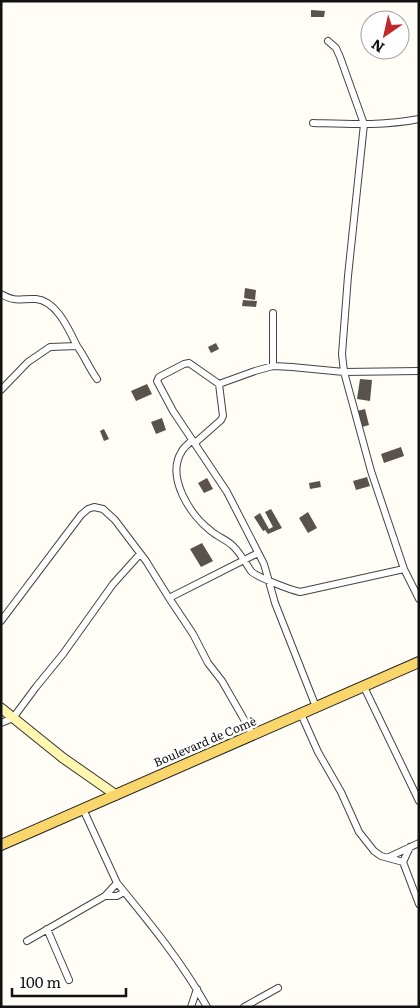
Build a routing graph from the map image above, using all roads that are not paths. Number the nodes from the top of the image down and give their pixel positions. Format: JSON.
{"nodes":[{"id":1,"x":328,"y":41,"type":"dead end"},
{"id":2,"x":419,"y":119,"type":"edge"},
{"id":3,"x":313,"y":122,"type":"dead end"},
{"id":4,"x":364,"y":124,"type":"junction"},
{"id":5,"x":1,"y":294,"type":"edge"},
{"id":6,"x":273,"y":313,"type":"dead end"},
{"id":7,"x":77,"y":346,"type":"junction"},
{"id":8,"x":273,"y":366,"type":"junction"},
{"id":9,"x":419,"y":371,"type":"edge"},
{"id":10,"x":344,"y":372,"type":"junction"},
{"id":11,"x":97,"y":379,"type":"dead end"},
{"id":12,"x":219,"y":384,"type":"junction"},
{"id":13,"x":1,"y":390,"type":"edge"},
{"id":14,"x":193,"y":442,"type":"junction"},
{"id":15,"x":258,"y":553,"type":"junction"},
{"id":16,"x":140,"y":554,"type":"junction"},
{"id":17,"x":245,"y":559,"type":"junction"},
{"id":18,"x":404,"y":569,"type":"junction"},
{"id":19,"x":268,"y":579,"type":"junction"},
{"id":20,"x":169,"y":598,"type":"junction"},
{"id":21,"x":419,"y":599,"type":"edge"},
{"id":22,"x":1,"y":621,"type":"edge"},
{"id":23,"x":419,"y":662,"type":"edge"},
{"id":24,"x":364,"y":687,"type":"junction"},
{"id":25,"x":316,"y":707,"type":"junction"},
{"id":26,"x":1,"y":708,"type":"edge"},
{"id":27,"x":301,"y":714,"type":"junction"},
{"id":28,"x":13,"y":718,"type":"junction"},
{"id":29,"x":1,"y":723,"type":"edge"},
{"id":30,"x":253,"y":735,"type":"junction"},
{"id":31,"x":116,"y":795,"type":"junction"},
{"id":32,"x":419,"y":801,"type":"edge"},
{"id":33,"x":83,"y":809,"type":"junction"},
{"id":34,"x":419,"y":843,"type":"edge"},
{"id":35,"x":1,"y":845,"type":"edge"},
{"id":36,"x":410,"y":847,"type":"junction"},
{"id":37,"x":389,"y":857,"type":"junction"},
{"id":38,"x":403,"y":862,"type":"junction"},
{"id":39,"x":117,"y":883,"type":"junction"},
{"id":40,"x":124,"y":892,"type":"junction"},
{"id":41,"x":106,"y":896,"type":"junction"},
{"id":42,"x":419,"y":904,"type":"edge"},
{"id":43,"x":47,"y":929,"type":"junction"},
{"id":44,"x":27,"y":941,"type":"dead end"},
{"id":45,"x":69,"y":980,"type":"dead end"},
{"id":46,"x":278,"y":988,"type":"dead end"},
{"id":47,"x":197,"y":989,"type":"junction"},
{"id":48,"x":191,"y":1007,"type":"edge"},
{"id":49,"x":207,"y":1007,"type":"edge"},
{"id":50,"x":244,"y":1007,"type":"edge"}],
"edges":[{"from":1,"to":4,"type":"street"},
{"from":2,"to":4,"type":"street"},
{"from":3,"to":4,"type":"street"},
{"from":4,"to":10,"type":"street"},
{"from":5,"to":7,"type":"street"},
{"from":6,"to":8,"type":"street"},
{"from":7,"to":11,"type":"street"},
{"from":7,"to":13,"type":"street"},
{"from":8,"to":10,"type":"street"},
{"from":8,"to":12,"type":"street"},
{"from":9,"to":10,"type":"street"},
{"from":10,"to":18,"type":"street"},
{"from":12,"to":14,"type":"street"},
{"from":12,"to":14,"type":"street"},
{"from":14,"to":15,"type":"street"},
{"from":14,"to":17,"type":"street"},
{"from":15,"to":17,"type":"street"},
{"from":15,"to":19,"type":"street"},
{"from":16,"to":20,"type":"street"},
{"from":16,"to":22,"type":"street"},
{"from":16,"to":28,"type":"street"},
{"from":17,"to":19,"type":"street"},
{"from":17,"to":20,"type":"street"},
{"from":18,"to":19,"type":"street"},
{"from":18,"to":21,"type":"street"},
{"from":19,"to":25,"type":"street"},
{"from":20,"to":30,"type":"street"},
{"from":23,"to":24,"type":"main road","name":"Boulevard de Comè"},
{"from":24,"to":25,"type":"main road","name":"Boulevard de Comè"},
{"from":24,"to":32,"type":"street"},
{"from":25,"to":27,"type":"main road","name":"Boulevard de Comè"},
{"from":26,"to":28,"type":"street"},
{"from":27,"to":30,"type":"main road","name":"Boulevard de Comè"},
{"from":27,"to":37,"type":"street"},
{"from":28,"to":29,"type":"street"},
{"from":28,"to":31,"type":"street"},
{"from":30,"to":31,"type":"main road","name":"Boulevard de Comè"},
{"from":31,"to":33,"type":"main road","name":"Boulevard de Comè"},
{"from":33,"to":35,"type":"main road","name":"Boulevard de Comè"},
{"from":33,"to":39,"type":"street"},
{"from":34,"to":36,"type":"street"},
{"from":36,"to":37,"type":"street"},
{"from":36,"to":38,"type":"street"},
{"from":37,"to":38,"type":"street"},
{"from":38,"to":42,"type":"street"},
{"from":39,"to":40,"type":"street"},
{"from":39,"to":41,"type":"street"},
{"from":40,"to":41,"type":"street"},
{"from":40,"to":47,"type":"street"},
{"from":41,"to":43,"type":"street"},
{"from":43,"to":44,"type":"street"},
{"from":43,"to":45,"type":"street"},
{"from":46,"to":50,"type":"street"},
{"from":47,"to":48,"type":"street"},
{"from":47,"to":49,"type":"street"}]}
